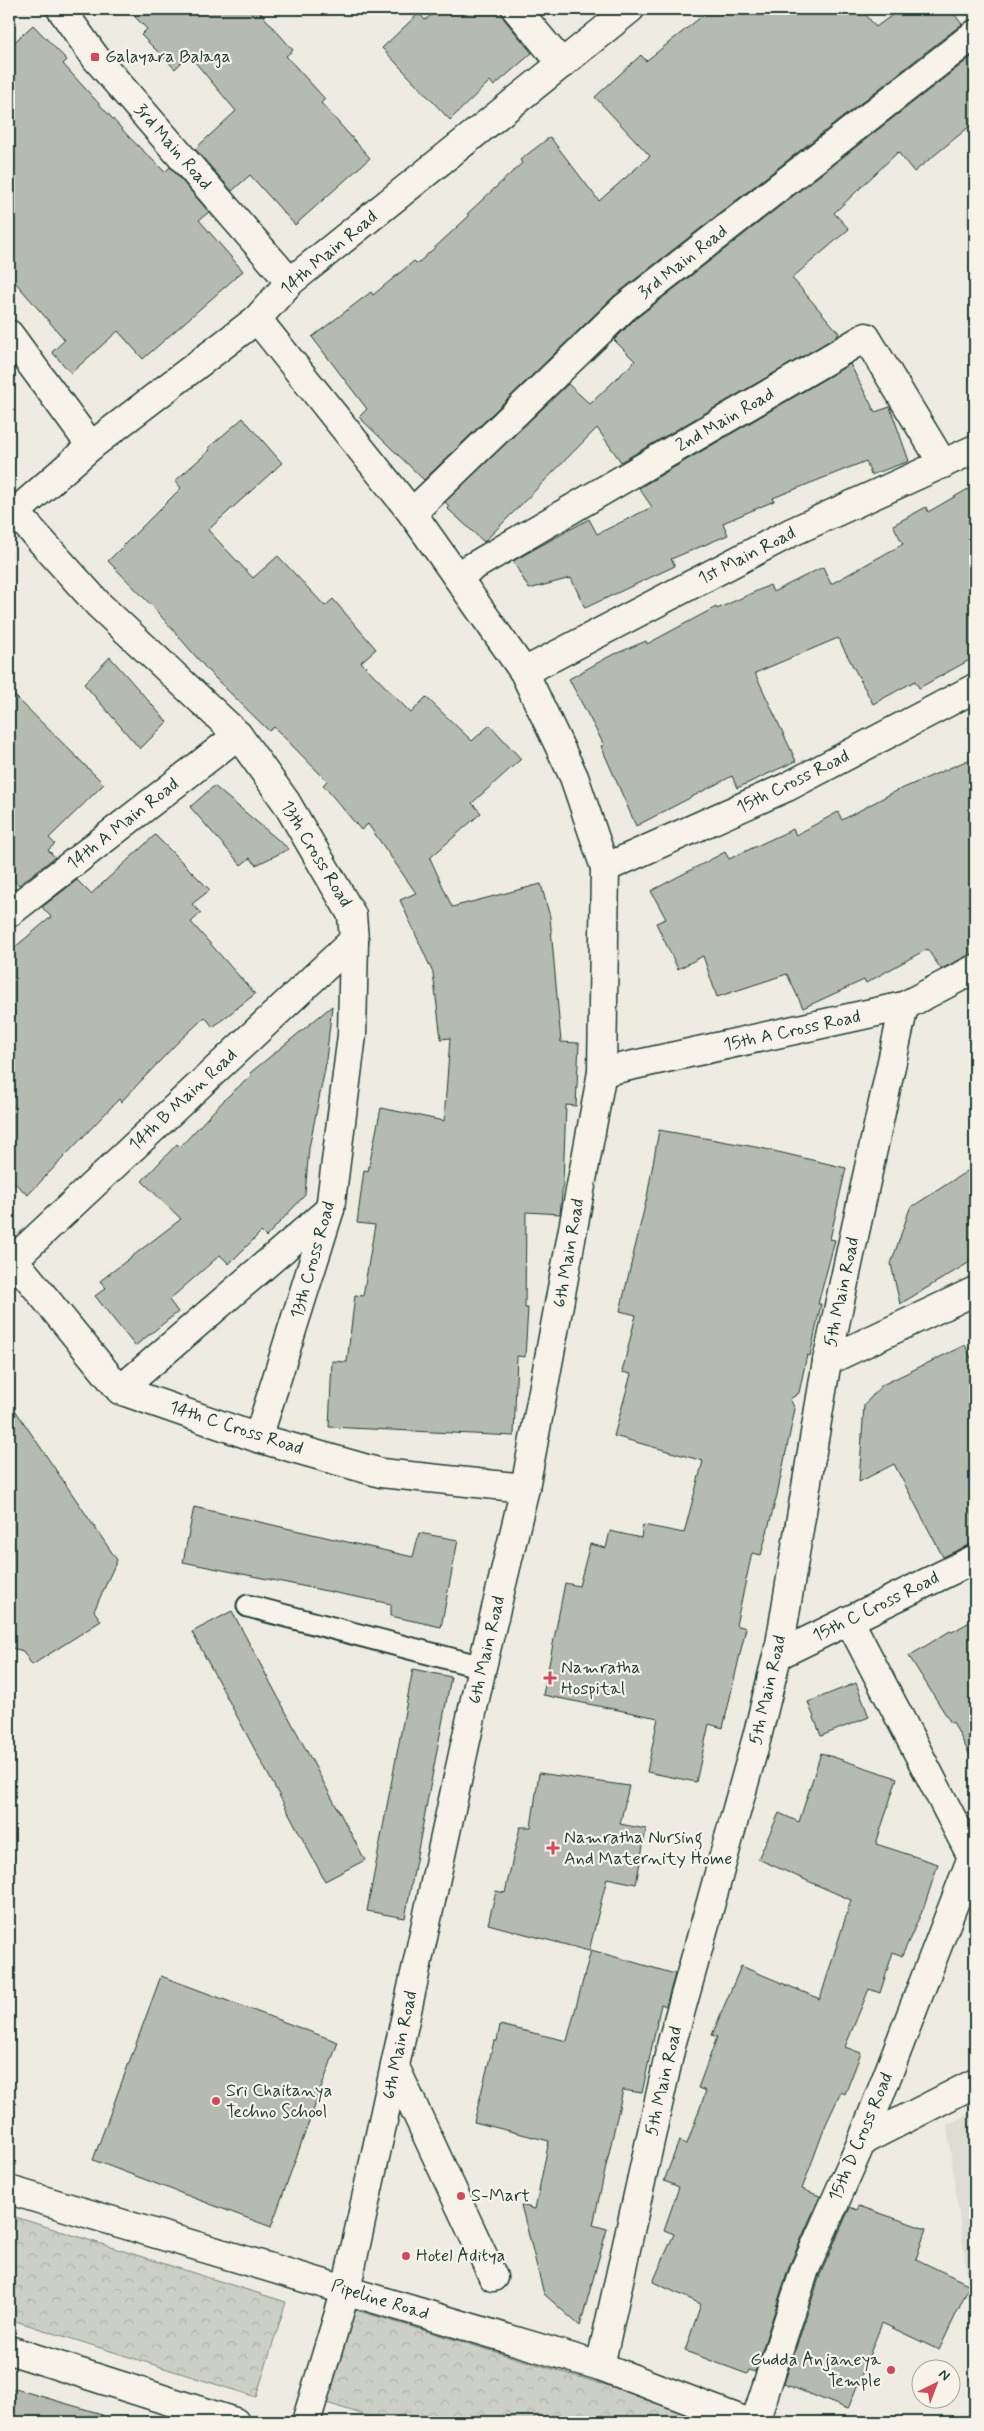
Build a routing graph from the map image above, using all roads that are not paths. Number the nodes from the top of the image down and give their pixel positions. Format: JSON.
{"nodes":[{"id":1,"x":61,"y":9,"type":"edge"},
{"id":2,"x":516,"y":9,"type":"edge"},
{"id":3,"x":630,"y":9,"type":"edge"},
{"id":4,"x":975,"y":34,"type":"edge"},
{"id":5,"x":562,"y":64,"type":"junction"},
{"id":6,"x":290,"y":282,"type":"junction"},
{"id":7,"x":257,"y":319,"type":"junction"},
{"id":8,"x":9,"y":334,"type":"edge"},
{"id":9,"x":91,"y":446,"type":"junction"},
{"id":10,"x":975,"y":449,"type":"edge"},
{"id":11,"x":943,"y":464,"type":"junction"},
{"id":12,"x":412,"y":513,"type":"junction"},
{"id":13,"x":12,"y":516,"type":"edge"},
{"id":14,"x":456,"y":576,"type":"junction"},
{"id":15,"x":524,"y":672,"type":"junction"},
{"id":16,"x":975,"y":688,"type":"edge"},
{"id":17,"x":238,"y":735,"type":"junction"},
{"id":18,"x":606,"y":868,"type":"junction"},
{"id":19,"x":9,"y":913,"type":"edge"},
{"id":20,"x":354,"y":940,"type":"junction"},
{"id":21,"x":975,"y":970,"type":"edge"},
{"id":22,"x":904,"y":1006,"type":"junction"},
{"id":23,"x":602,"y":1072,"type":"junction"},
{"id":24,"x":330,"y":1210,"type":"junction"},
{"id":25,"x":11,"y":1257,"type":"edge"},
{"id":26,"x":975,"y":1291,"type":"edge"},
{"id":27,"x":827,"y":1361,"type":"junction"},
{"id":28,"x":120,"y":1390,"type":"junction"},
{"id":29,"x":258,"y":1438,"type":"junction"},
{"id":30,"x":525,"y":1488,"type":"junction"},
{"id":31,"x":975,"y":1559,"type":"edge"},
{"id":32,"x":248,"y":1606,"type":"dead end"},
{"id":33,"x":849,"y":1620,"type":"junction"},
{"id":34,"x":778,"y":1655,"type":"junction"},
{"id":35,"x":482,"y":1667,"type":"junction"},
{"id":36,"x":974,"y":1856,"type":"edge"},
{"id":37,"x":395,"y":2067,"type":"junction"},
{"id":38,"x":975,"y":2083,"type":"edge"},
{"id":39,"x":862,"y":2141,"type":"junction"},
{"id":40,"x":9,"y":2190,"type":"edge"},
{"id":41,"x":493,"y":2277,"type":"dead end"},
{"id":42,"x":346,"y":2290,"type":"junction"},
{"id":43,"x":9,"y":2350,"type":"edge"},
{"id":44,"x":600,"y":2366,"type":"junction"},
{"id":45,"x":234,"y":2422,"type":"edge"},
{"id":46,"x":306,"y":2422,"type":"edge"},
{"id":47,"x":747,"y":2422,"type":"edge"},
{"id":48,"x":755,"y":2422,"type":"edge"}],
"edges":[{"from":1,"to":6,"type":"street","name":"3rd Main Road"},
{"from":2,"to":5,"type":"street"},
{"from":3,"to":5,"type":"street","name":"14th Main Road"},
{"from":4,"to":12,"type":"street","name":"3rd Main Road"},
{"from":5,"to":6,"type":"street","name":"14th Main Road"},
{"from":6,"to":7,"type":"street","name":"14th Main Road"},
{"from":7,"to":9,"type":"street","name":"14th Main Road"},
{"from":7,"to":12,"type":"street"},
{"from":8,"to":9,"type":"street"},
{"from":9,"to":13,"type":"street","name":"14th Main Road"},
{"from":10,"to":11,"type":"street","name":"1st Main Road"},
{"from":11,"to":14,"type":"street","name":"2nd Main Road"},
{"from":11,"to":15,"type":"street","name":"1st Main Road"},
{"from":12,"to":14,"type":"street"},
{"from":13,"to":17,"type":"street","name":"13th Cross Road"},
{"from":14,"to":15,"type":"street"},
{"from":15,"to":18,"type":"street"},
{"from":16,"to":18,"type":"street","name":"15th Cross Road"},
{"from":17,"to":19,"type":"street","name":"14th A Main Road"},
{"from":17,"to":20,"type":"street","name":"13th Cross Road"},
{"from":18,"to":23,"type":"street","name":"6th Main Road"},
{"from":20,"to":24,"type":"street","name":"13th Cross Road"},
{"from":20,"to":25,"type":"street","name":"14th B Main Road"},
{"from":21,"to":22,"type":"street","name":"15th A Cross Road"},
{"from":22,"to":23,"type":"street","name":"15th A Cross Road"},
{"from":22,"to":27,"type":"street","name":"5th Main Road"},
{"from":23,"to":30,"type":"street","name":"6th Main Road"},
{"from":24,"to":28,"type":"street"},
{"from":24,"to":29,"type":"street","name":"13th Cross Road"},
{"from":25,"to":28,"type":"street"},
{"from":26,"to":27,"type":"street"},
{"from":27,"to":34,"type":"street","name":"5th Main Road"},
{"from":28,"to":29,"type":"street","name":"14th C Cross Road"},
{"from":29,"to":30,"type":"street","name":"14th C Cross Road"},
{"from":30,"to":35,"type":"street","name":"6th Main Road"},
{"from":31,"to":33,"type":"street","name":"15th C Cross Road"},
{"from":32,"to":35,"type":"lane"},
{"from":33,"to":34,"type":"street","name":"15th C Cross Road"},
{"from":33,"to":36,"type":"street"},
{"from":34,"to":44,"type":"street","name":"5th Main Road"},
{"from":35,"to":37,"type":"street","name":"6th Main Road"},
{"from":36,"to":39,"type":"street","name":"15th D Cross Road"},
{"from":37,"to":41,"type":"street"},
{"from":37,"to":42,"type":"street","name":"6th Main Road"},
{"from":38,"to":39,"type":"street"},
{"from":39,"to":48,"type":"street","name":"15th D Cross Road"},
{"from":40,"to":42,"type":"street","name":"Pipeline Road"},
{"from":42,"to":44,"type":"street","name":"Pipeline Road"},
{"from":42,"to":46,"type":"street","name":"6th Main Road"},
{"from":43,"to":45,"type":"street"},
{"from":44,"to":47,"type":"street","name":"Pipeline Road"}]}
